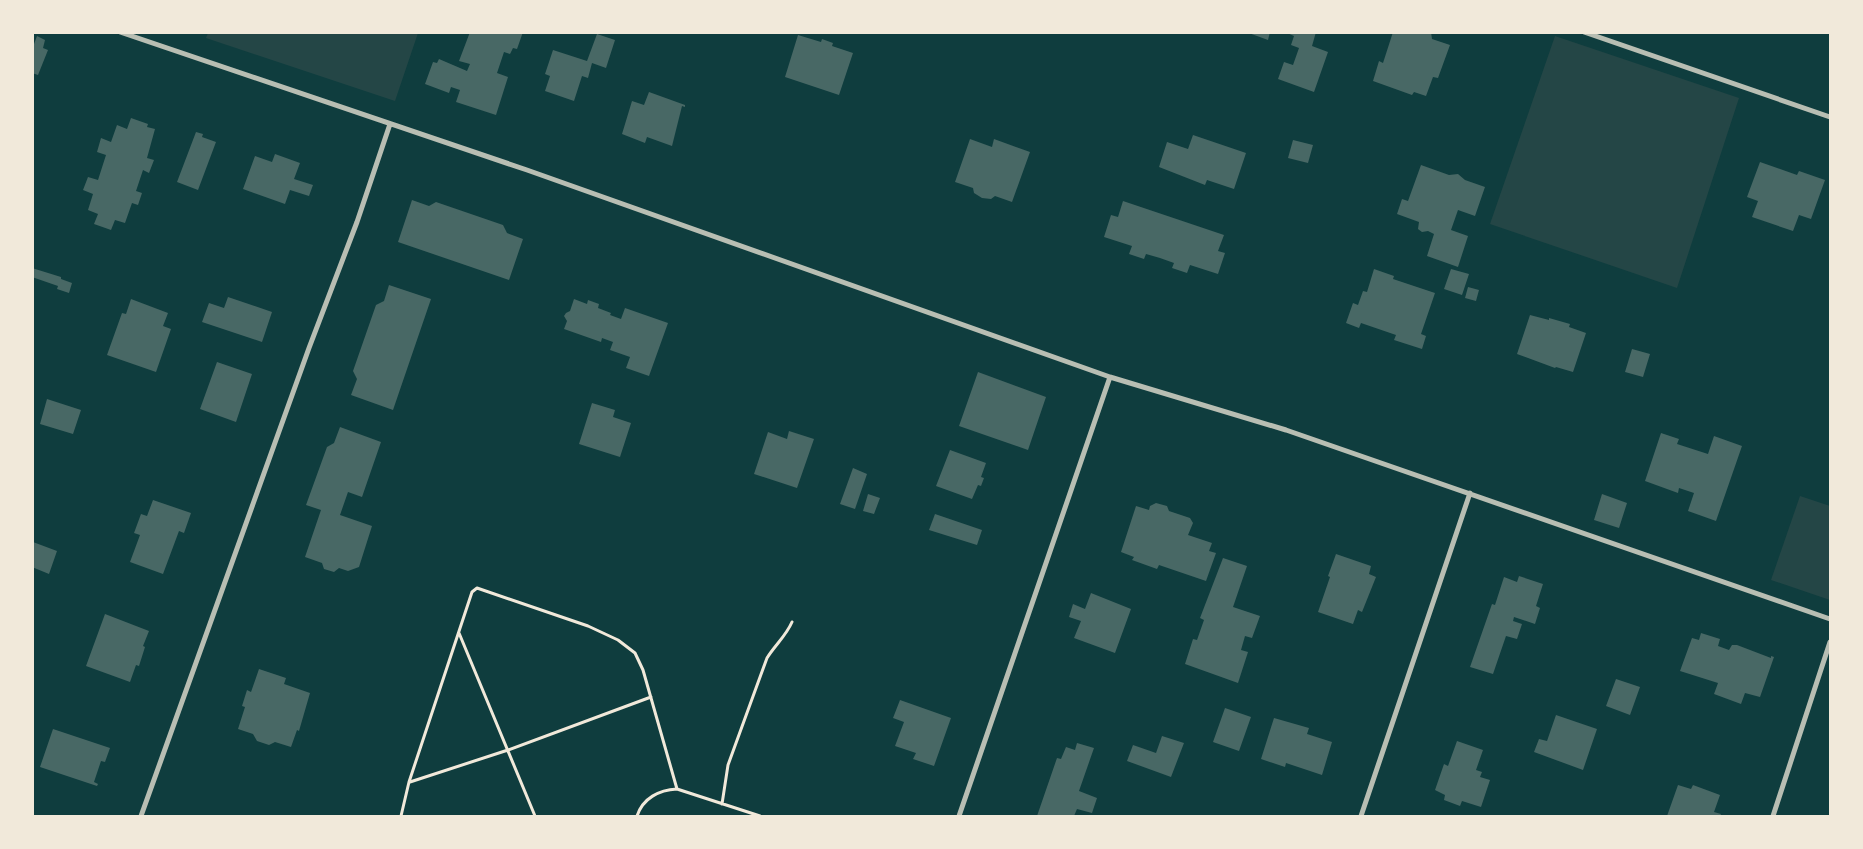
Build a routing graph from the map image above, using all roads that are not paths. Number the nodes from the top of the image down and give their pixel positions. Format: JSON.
{"nodes":[{"id":1,"x":120,"y":32,"type":"edge"},
{"id":2,"x":1584,"y":32,"type":"edge"},
{"id":3,"x":1830,"y":117,"type":"edge"},
{"id":4,"x":390,"y":124,"type":"junction"},
{"id":5,"x":1110,"y":377,"type":"junction"},
{"id":6,"x":1470,"y":493,"type":"junction"},
{"id":7,"x":1830,"y":619,"type":"edge"},
{"id":8,"x":1830,"y":642,"type":"edge"},
{"id":9,"x":141,"y":816,"type":"edge"},
{"id":10,"x":959,"y":816,"type":"edge"},
{"id":11,"x":1361,"y":816,"type":"edge"},
{"id":12,"x":1773,"y":816,"type":"edge"}],
"edges":[{"from":1,"to":4,"type":"street"},
{"from":2,"to":3,"type":"street"},
{"from":4,"to":5,"type":"street"},
{"from":4,"to":9,"type":"street"},
{"from":5,"to":6,"type":"street"},
{"from":5,"to":10,"type":"street"},
{"from":6,"to":7,"type":"street"},
{"from":6,"to":11,"type":"street"},
{"from":8,"to":12,"type":"street"}]}
